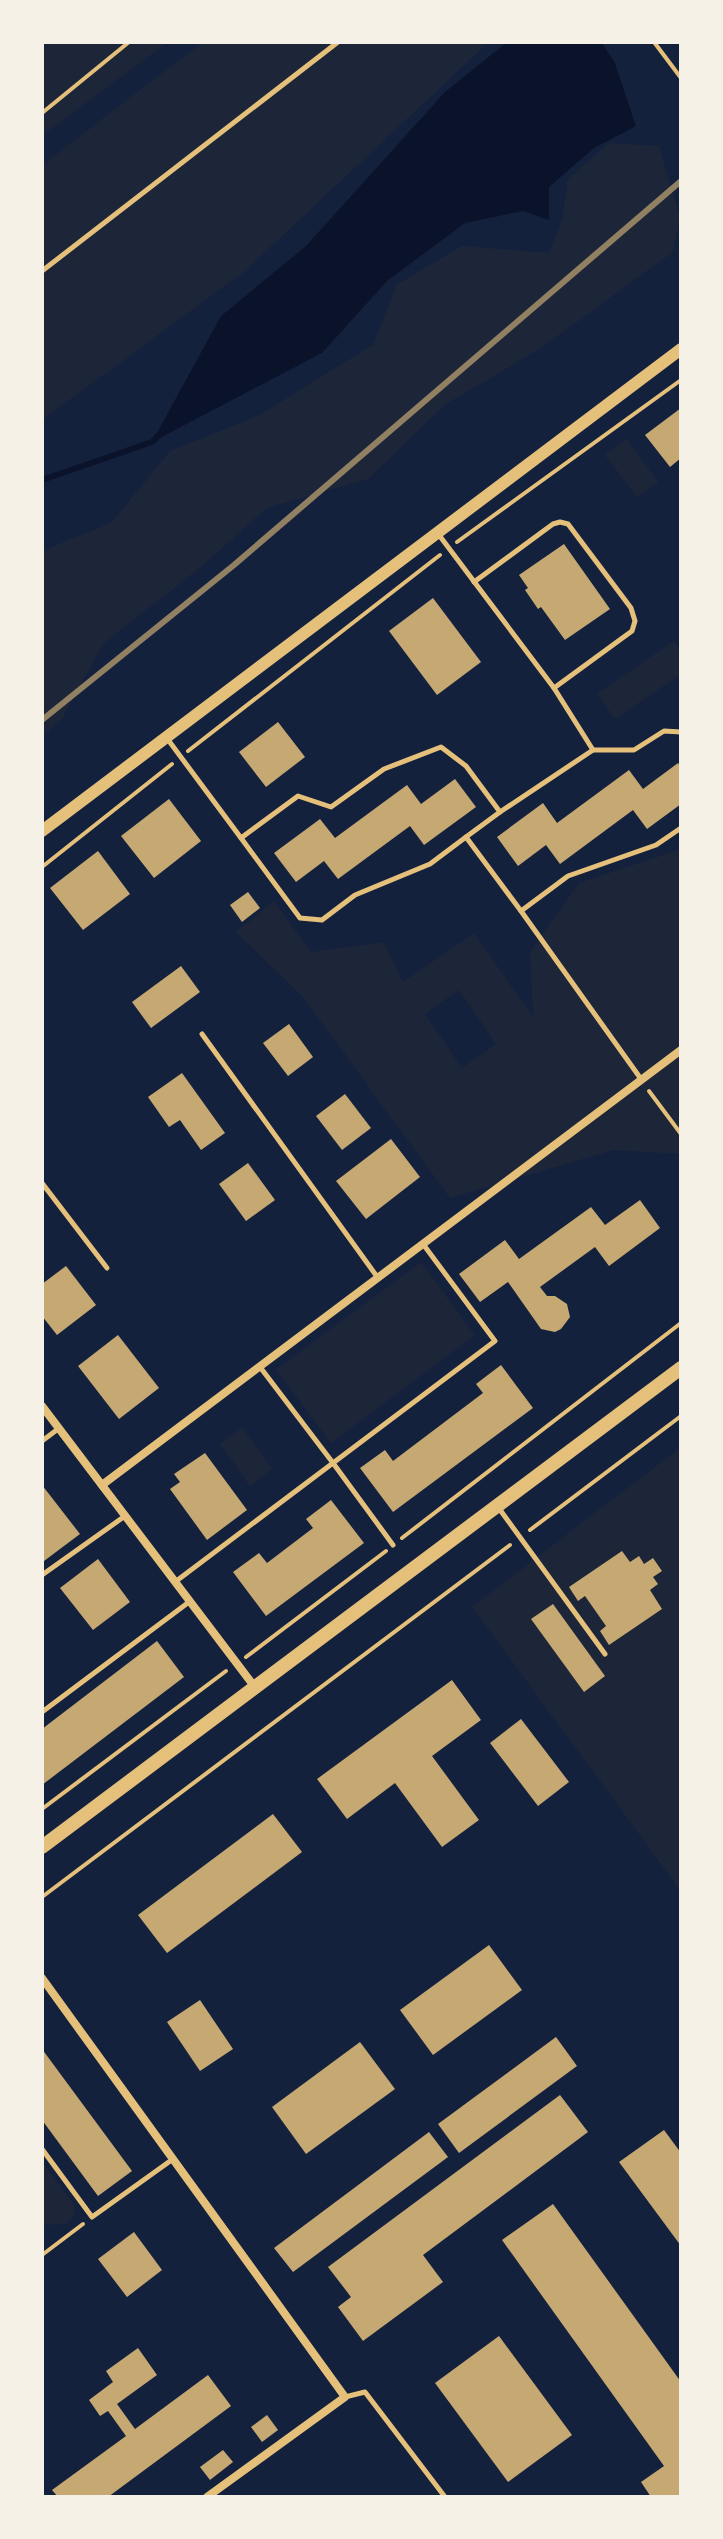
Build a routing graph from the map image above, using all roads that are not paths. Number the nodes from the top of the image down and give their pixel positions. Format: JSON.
{"nodes":[{"id":1,"x":338,"y":42,"type":"edge"},
{"id":2,"x":42,"y":271,"type":"edge"},
{"id":3,"x":681,"y":349,"type":"edge"},
{"id":4,"x":438,"y":534,"type":"junction"},
{"id":5,"x":474,"y":582,"type":"junction"},
{"id":6,"x":554,"y":688,"type":"junction"},
{"id":7,"x":681,"y":732,"type":"edge"},
{"id":8,"x":166,"y":736,"type":"junction"},
{"id":9,"x":593,"y":750,"type":"junction"},
{"id":10,"x":500,"y":812,"type":"junction"},
{"id":11,"x":681,"y":828,"type":"edge"},
{"id":12,"x":42,"y":831,"type":"edge"},
{"id":13,"x":466,"y":837,"type":"junction"},
{"id":14,"x":241,"y":838,"type":"junction"},
{"id":15,"x":521,"y":911,"type":"junction"},
{"id":16,"x":202,"y":1034,"type":"dead end"},
{"id":17,"x":681,"y":1050,"type":"edge"},
{"id":18,"x":641,"y":1080,"type":"junction"},
{"id":19,"x":42,"y":1183,"type":"edge"},
{"id":20,"x":423,"y":1244,"type":"junction"},
{"id":21,"x":107,"y":1268,"type":"dead end"},
{"id":22,"x":378,"y":1278,"type":"junction"},
{"id":23,"x":259,"y":1367,"type":"junction"},
{"id":24,"x":681,"y":1368,"type":"edge"},
{"id":25,"x":42,"y":1406,"type":"edge"},
{"id":26,"x":59,"y":1428,"type":"junction"},
{"id":27,"x":42,"y":1441,"type":"edge"},
{"id":28,"x":333,"y":1463,"type":"junction"},
{"id":29,"x":102,"y":1485,"type":"junction"},
{"id":30,"x":497,"y":1506,"type":"junction"},
{"id":31,"x":125,"y":1516,"type":"junction"},
{"id":32,"x":393,"y":1545,"type":"road end"},
{"id":33,"x":42,"y":1575,"type":"edge"},
{"id":34,"x":175,"y":1582,"type":"junction"},
{"id":35,"x":190,"y":1602,"type":"junction"},
{"id":36,"x":605,"y":1654,"type":"dead end"},
{"id":37,"x":254,"y":1686,"type":"junction"},
{"id":38,"x":42,"y":1712,"type":"edge"},
{"id":39,"x":42,"y":1847,"type":"edge"},
{"id":40,"x":42,"y":1978,"type":"edge"},
{"id":41,"x":42,"y":2149,"type":"edge"},
{"id":42,"x":174,"y":2158,"type":"junction"},
{"id":43,"x":345,"y":2397,"type":"junction"},
{"id":44,"x":207,"y":2497,"type":"edge"},
{"id":45,"x":445,"y":2497,"type":"edge"}],
"edges":[{"from":1,"to":2,"type":"lane"},
{"from":3,"to":4,"type":"street"},
{"from":4,"to":5,"type":"lane"},
{"from":4,"to":8,"type":"street"},
{"from":5,"to":6,"type":"lane"},
{"from":5,"to":6,"type":"lane"},
{"from":6,"to":9,"type":"lane"},
{"from":7,"to":9,"type":"lane"},
{"from":8,"to":12,"type":"street"},
{"from":8,"to":14,"type":"lane"},
{"from":9,"to":10,"type":"lane"},
{"from":10,"to":13,"type":"lane"},
{"from":10,"to":14,"type":"lane"},
{"from":11,"to":15,"type":"lane"},
{"from":13,"to":14,"type":"lane"},
{"from":13,"to":15,"type":"lane"},
{"from":15,"to":18,"type":"lane"},
{"from":16,"to":22,"type":"lane"},
{"from":17,"to":18,"type":"street"},
{"from":18,"to":20,"type":"street"},
{"from":19,"to":21,"type":"lane"},
{"from":20,"to":22,"type":"street"},
{"from":20,"to":28,"type":"lane"},
{"from":22,"to":23,"type":"street"},
{"from":23,"to":28,"type":"lane"},
{"from":23,"to":29,"type":"street"},
{"from":24,"to":30,"type":"main road"},
{"from":25,"to":26,"type":"street"},
{"from":26,"to":27,"type":"lane"},
{"from":26,"to":29,"type":"street"},
{"from":28,"to":32,"type":"lane"},
{"from":28,"to":34,"type":"lane"},
{"from":29,"to":31,"type":"street"},
{"from":30,"to":36,"type":"lane"},
{"from":30,"to":37,"type":"main road"},
{"from":31,"to":33,"type":"lane"},
{"from":31,"to":34,"type":"street"},
{"from":34,"to":35,"type":"street"},
{"from":35,"to":37,"type":"street"},
{"from":35,"to":38,"type":"lane"},
{"from":37,"to":39,"type":"main road"},
{"from":40,"to":42,"type":"street"},
{"from":41,"to":42,"type":"lane"},
{"from":42,"to":43,"type":"street"},
{"from":43,"to":44,"type":"street"},
{"from":43,"to":45,"type":"lane"}]}
